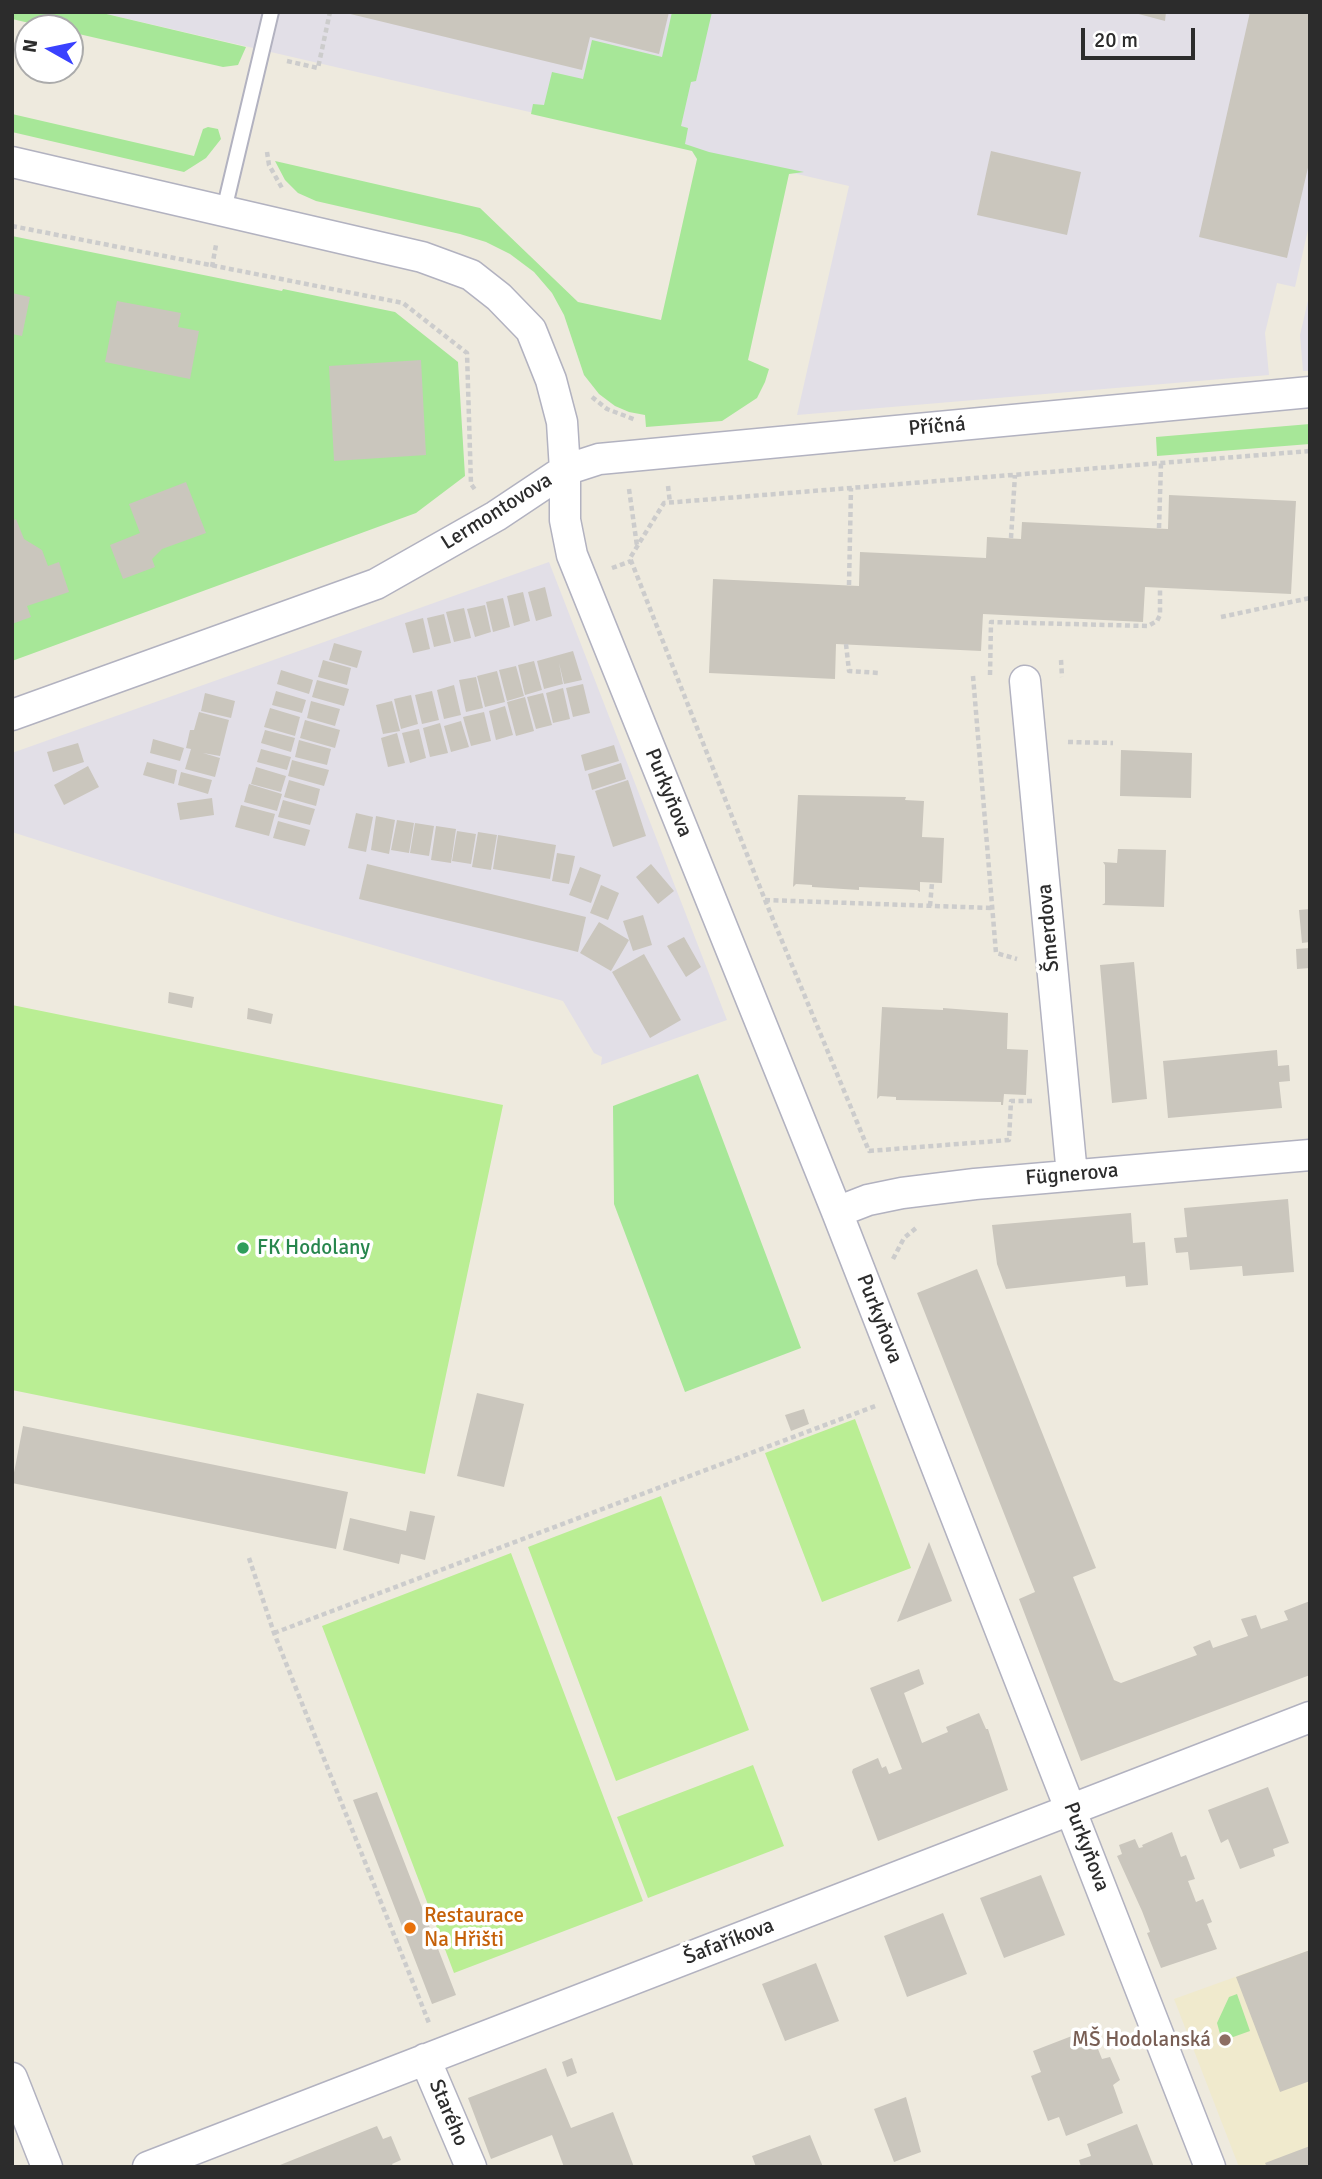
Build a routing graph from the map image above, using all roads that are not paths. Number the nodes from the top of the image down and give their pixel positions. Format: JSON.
{"nodes":[{"id":1,"x":271,"y":12,"type":"edge"},
{"id":2,"x":12,"y":162,"type":"edge"},
{"id":3,"x":224,"y":210,"type":"junction"},
{"id":4,"x":1310,"y":392,"type":"edge"},
{"id":5,"x":565,"y":470,"type":"junction"},
{"id":6,"x":1025,"y":681,"type":"dead end"},
{"id":7,"x":12,"y":715,"type":"edge"},
{"id":8,"x":1310,"y":1155,"type":"edge"},
{"id":9,"x":1072,"y":1175,"type":"junction"},
{"id":10,"x":837,"y":1212,"type":"junction"},
{"id":11,"x":1310,"y":1717,"type":"edge"},
{"id":12,"x":1071,"y":1809,"type":"junction"},
{"id":13,"x":433,"y":2056,"type":"junction"},
{"id":14,"x":12,"y":2078,"type":"edge"},
{"id":15,"x":47,"y":2167,"type":"edge"},
{"id":16,"x":148,"y":2167,"type":"edge"},
{"id":17,"x":471,"y":2167,"type":"edge"},
{"id":18,"x":1210,"y":2167,"type":"edge"}],
"edges":[{"from":1,"to":3,"type":"lane"},
{"from":2,"to":3,"type":"street","name":"Lermontovova"},
{"from":3,"to":5,"type":"street","name":"Lermontovova"},
{"from":4,"to":5,"type":"street","name":"Příčná"},
{"from":5,"to":7,"type":"street","name":"Lermontovova"},
{"from":5,"to":10,"type":"street","name":"Purkyňova"},
{"from":6,"to":9,"type":"street","name":"Šmerdova"},
{"from":8,"to":9,"type":"street","name":"Fügnerova"},
{"from":9,"to":10,"type":"street","name":"Fügnerova"},
{"from":10,"to":12,"type":"street","name":"Purkyňova"},
{"from":11,"to":12,"type":"street","name":"Šafaříkova"},
{"from":12,"to":13,"type":"street","name":"Šafaříkova"},
{"from":12,"to":18,"type":"street","name":"Purkyňova"},
{"from":13,"to":16,"type":"street","name":"Šafaříkova"},
{"from":13,"to":17,"type":"street","name":"Starého"},
{"from":14,"to":15,"type":"street"}]}
